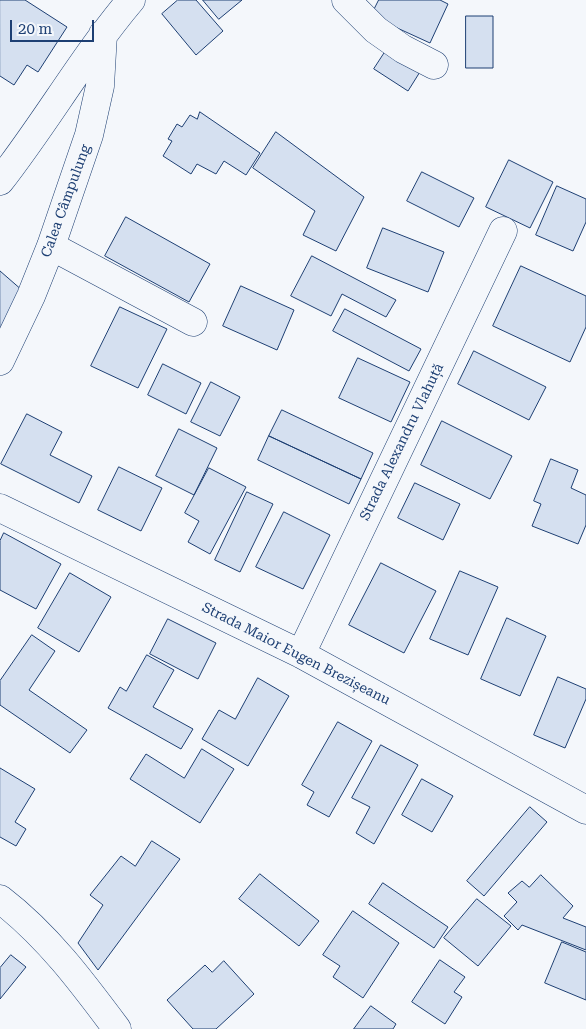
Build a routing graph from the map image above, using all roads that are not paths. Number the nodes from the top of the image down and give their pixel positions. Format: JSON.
{"nodes":[{"id":1,"x":131,"y":0,"type":"edge"},
{"id":2,"x":346,"y":0,"type":"edge"},
{"id":3,"x":103,"y":34,"type":"junction"},
{"id":4,"x":434,"y":65,"type":"dead end"},
{"id":5,"x":0,"y":181,"type":"edge"},
{"id":6,"x":504,"y":231,"type":"dead end"},
{"id":7,"x":50,"y":246,"type":"junction"},
{"id":8,"x":193,"y":322,"type":"dead end"},
{"id":9,"x":0,"y":361,"type":"edge"},
{"id":10,"x":0,"y":508,"type":"edge"},
{"id":11,"x":301,"y":654,"type":"junction"},
{"id":12,"x":586,"y":810,"type":"edge"},
{"id":13,"x":0,"y":899,"type":"edge"},
{"id":14,"x":117,"y":1029,"type":"edge"}],
"edges":[{"from":1,"to":3,"type":"street"},
{"from":2,"to":4,"type":"street"},
{"from":3,"to":5,"type":"street"},
{"from":3,"to":7,"type":"street","name":"Calea Câmpulung"},
{"from":6,"to":11,"type":"street","name":"Strada Alexandru Vlahuță"},
{"from":7,"to":8,"type":"street"},
{"from":7,"to":9,"type":"street","name":"Calea Câmpulung"},
{"from":10,"to":11,"type":"street","name":"Strada Maior Eugen Brezișeanu"},
{"from":11,"to":12,"type":"street","name":"Strada Maior Eugen Brezișeanu"},
{"from":13,"to":14,"type":"street"}]}
